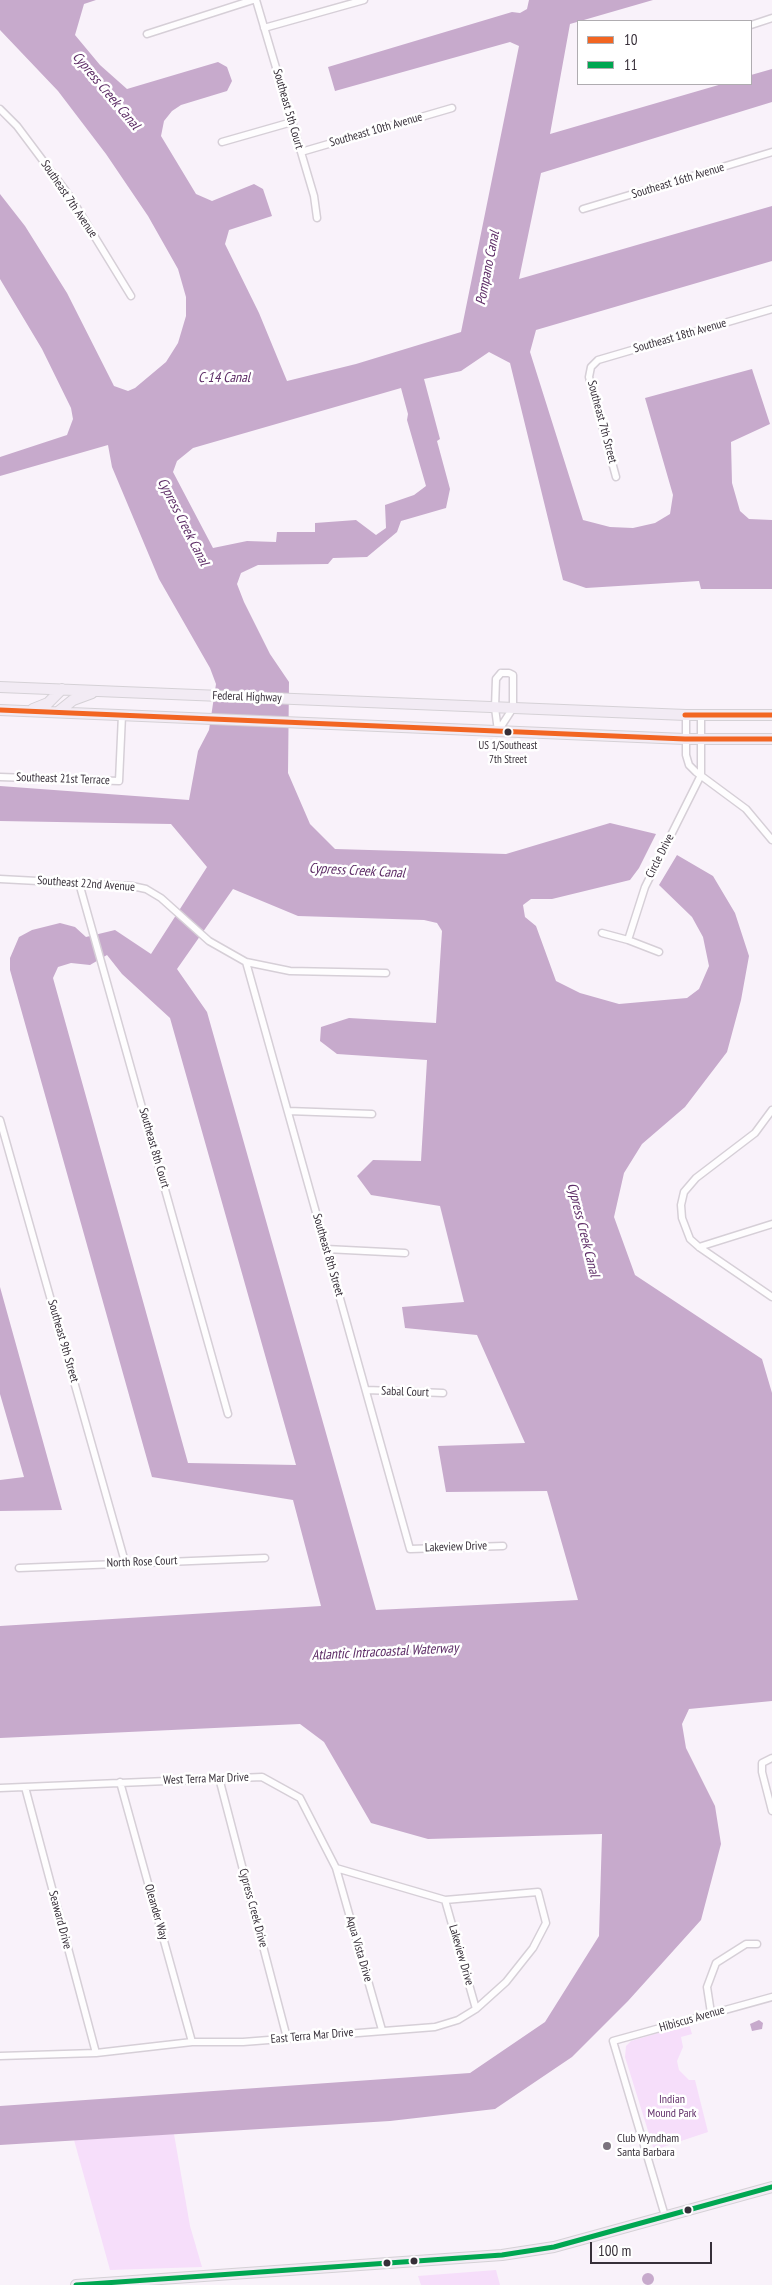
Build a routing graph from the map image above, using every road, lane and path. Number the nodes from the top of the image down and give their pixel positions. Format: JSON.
{"nodes":[{"id":1,"x":255,"y":0,"type":"edge"},
{"id":2,"x":364,"y":0,"type":"edge"},
{"id":3,"x":772,"y":18,"type":"edge"},
{"id":4,"x":752,"y":24,"type":"edge"},
{"id":5,"x":264,"y":28,"type":"junction"},
{"id":6,"x":148,"y":34,"type":"dead end"},
{"id":7,"x":452,"y":108,"type":"dead end"},
{"id":8,"x":0,"y":109,"type":"edge"},
{"id":9,"x":292,"y":122,"type":"junction"},
{"id":10,"x":222,"y":142,"type":"dead end"},
{"id":11,"x":301,"y":152,"type":"junction"},
{"id":12,"x":772,"y":152,"type":"edge"},
{"id":13,"x":583,"y":209,"type":"dead end"},
{"id":14,"x":317,"y":218,"type":"dead end"},
{"id":15,"x":131,"y":296,"type":"dead end"},
{"id":16,"x":772,"y":309,"type":"edge"},
{"id":17,"x":591,"y":367,"type":"joint"},
{"id":18,"x":616,"y":477,"type":"dead end"},
{"id":19,"x":0,"y":687,"type":"edge"},
{"id":20,"x":62,"y":690,"type":"junction"},
{"id":21,"x":98,"y":691,"type":"junction"},
{"id":22,"x":495,"y":708,"type":"junction"},
{"id":23,"x":513,"y":708,"type":"junction"},
{"id":24,"x":0,"y":710,"type":"edge"},
{"id":25,"x":27,"y":711,"type":"junction"},
{"id":26,"x":58,"y":712,"type":"junction"},
{"id":27,"x":122,"y":715,"type":"junction"},
{"id":28,"x":686,"y":715,"type":"junction"},
{"id":29,"x":701,"y":715,"type":"junction"},
{"id":30,"x":772,"y":715,"type":"edge"},
{"id":31,"x":498,"y":731,"type":"junction"},
{"id":32,"x":685,"y":739,"type":"junction"},
{"id":33,"x":701,"y":739,"type":"junction"},
{"id":34,"x":772,"y":739,"type":"edge"},
{"id":35,"x":701,"y":775,"type":"junction"},
{"id":36,"x":0,"y":777,"type":"edge"},
{"id":37,"x":772,"y":840,"type":"edge"},
{"id":38,"x":0,"y":879,"type":"edge"},
{"id":39,"x":79,"y":883,"type":"junction"},
{"id":40,"x":602,"y":933,"type":"dead end"},
{"id":41,"x":628,"y":940,"type":"junction"},
{"id":42,"x":658,"y":952,"type":"dead end"},
{"id":43,"x":246,"y":962,"type":"junction"},
{"id":44,"x":386,"y":973,"type":"dead end"},
{"id":45,"x":772,"y":1110,"type":"edge"},
{"id":46,"x":288,"y":1111,"type":"junction"},
{"id":47,"x":372,"y":1114,"type":"dead end"},
{"id":48,"x":0,"y":1120,"type":"edge"},
{"id":49,"x":772,"y":1224,"type":"edge"},
{"id":50,"x":698,"y":1247,"type":"junction"},
{"id":51,"x":326,"y":1249,"type":"junction"},
{"id":52,"x":405,"y":1253,"type":"dead end"},
{"id":53,"x":772,"y":1297,"type":"edge"},
{"id":54,"x":367,"y":1390,"type":"junction"},
{"id":55,"x":443,"y":1393,"type":"dead end"},
{"id":56,"x":228,"y":1414,"type":"dead end"},
{"id":57,"x":503,"y":1546,"type":"dead end"},
{"id":58,"x":410,"y":1549,"type":"joint"},
{"id":59,"x":265,"y":1558,"type":"dead end"},
{"id":60,"x":125,"y":1562,"type":"junction"},
{"id":61,"x":19,"y":1568,"type":"dead end"},
{"id":62,"x":772,"y":1758,"type":"edge"},
{"id":63,"x":219,"y":1778,"type":"junction"},
{"id":64,"x":120,"y":1782,"type":"junction"},
{"id":65,"x":24,"y":1787,"type":"junction"},
{"id":66,"x":0,"y":1788,"type":"edge"},
{"id":67,"x":772,"y":1811,"type":"edge"},
{"id":68,"x":336,"y":1868,"type":"junction"},
{"id":69,"x":445,"y":1900,"type":"junction"},
{"id":70,"x":757,"y":1944,"type":"dead end"},
{"id":71,"x":772,"y":1996,"type":"edge"},
{"id":72,"x":476,"y":2009,"type":"junction"},
{"id":73,"x":710,"y":2013,"type":"junction"},
{"id":74,"x":382,"y":2030,"type":"junction"},
{"id":75,"x":287,"y":2038,"type":"junction"},
{"id":76,"x":192,"y":2042,"type":"junction"},
{"id":77,"x":96,"y":2053,"type":"junction"},
{"id":78,"x":0,"y":2056,"type":"edge"},
{"id":79,"x":772,"y":2187,"type":"edge"},
{"id":80,"x":665,"y":2216,"type":"junction"},
{"id":81,"x":76,"y":2285,"type":"edge"}],
"edges":[{"from":1,"to":5,"type":"street","name":"Southeast 5th Court"},
{"from":1,"to":6,"type":"street"},
{"from":2,"to":5,"type":"street"},
{"from":3,"to":4,"type":"street"},
{"from":5,"to":9,"type":"street","name":"Southeast 5th Court"},
{"from":7,"to":11,"type":"street","name":"Southeast 10th Avenue"},
{"from":8,"to":15,"type":"street","name":"Southeast 7th Avenue"},
{"from":9,"to":10,"type":"street"},
{"from":9,"to":11,"type":"street","name":"Southeast 5th Court"},
{"from":11,"to":14,"type":"street","name":"Southeast 5th Court"},
{"from":12,"to":13,"type":"street","name":"Southeast 16th Avenue"},
{"from":16,"to":17,"type":"street","name":"Southeast 18th Avenue"},
{"from":17,"to":18,"type":"street","name":"Southeast 7th Street"},
{"from":19,"to":20,"type":"main road","name":"Federal Highway"},
{"from":20,"to":21,"type":"main road","name":"Federal Highway"},
{"from":20,"to":25,"type":"main road"},
{"from":21,"to":22,"type":"main road","name":"Federal Highway"},
{"from":21,"to":26,"type":"main road"},
{"from":22,"to":23,"type":"main road","name":"Federal Highway"},
{"from":22,"to":23,"type":"street"},
{"from":22,"to":31,"type":"street"},
{"from":23,"to":28,"type":"main road","name":"Federal Highway"},
{"from":23,"to":31,"type":"street"},
{"from":24,"to":25,"type":"main road","name":"Federal Highway"},
{"from":25,"to":26,"type":"main road","name":"Federal Highway"},
{"from":26,"to":27,"type":"main road","name":"Federal Highway"},
{"from":27,"to":31,"type":"main road","name":"Federal Highway"},
{"from":27,"to":36,"type":"street","name":"Southeast 21st Terrace"},
{"from":28,"to":29,"type":"main road","name":"Federal Highway"},
{"from":28,"to":32,"type":"street"},
{"from":29,"to":30,"type":"main road","name":"Federal Highway"},
{"from":29,"to":33,"type":"street"},
{"from":31,"to":32,"type":"main road","name":"Federal Highway"},
{"from":32,"to":33,"type":"main road","name":"Federal Highway"},
{"from":32,"to":35,"type":"street"},
{"from":33,"to":34,"type":"main road","name":"Federal Highway"},
{"from":33,"to":35,"type":"street"},
{"from":35,"to":37,"type":"street"},
{"from":35,"to":41,"type":"street","name":"Circle Drive"},
{"from":38,"to":39,"type":"street","name":"Southeast 22nd Avenue"},
{"from":39,"to":43,"type":"street","name":"Southeast 22nd Avenue"},
{"from":39,"to":56,"type":"street","name":"Southeast 8th Court"},
{"from":40,"to":41,"type":"street"},
{"from":41,"to":42,"type":"street"},
{"from":43,"to":44,"type":"street","name":"Southeast 22nd Avenue"},
{"from":43,"to":46,"type":"street","name":"Southeast 8th Street"},
{"from":45,"to":50,"type":"street"},
{"from":46,"to":47,"type":"street"},
{"from":46,"to":51,"type":"street","name":"Southeast 8th Street"},
{"from":48,"to":60,"type":"street","name":"Southeast 9th Street"},
{"from":49,"to":50,"type":"street"},
{"from":50,"to":53,"type":"street"},
{"from":51,"to":52,"type":"street"},
{"from":51,"to":54,"type":"street","name":"Southeast 8th Street"},
{"from":54,"to":55,"type":"street","name":"Sabal Court"},
{"from":54,"to":58,"type":"street","name":"Southeast 8th Street"},
{"from":57,"to":58,"type":"street","name":"Lakeview Drive"},
{"from":59,"to":60,"type":"street","name":"North Rose Court"},
{"from":60,"to":61,"type":"street","name":"North Rose Court"},
{"from":62,"to":67,"type":"street"},
{"from":63,"to":64,"type":"street","name":"West Terra Mar Drive"},
{"from":63,"to":68,"type":"street","name":"West Terra Mar Drive"},
{"from":63,"to":75,"type":"street","name":"Cypress Creek Drive"},
{"from":64,"to":65,"type":"street","name":"West Terra Mar Drive"},
{"from":64,"to":76,"type":"street","name":"Oleander Way"},
{"from":65,"to":66,"type":"street","name":"West Terra Mar Drive"},
{"from":65,"to":77,"type":"street","name":"Seaward Drive"},
{"from":68,"to":69,"type":"street"},
{"from":68,"to":74,"type":"street","name":"Aqua Vista Drive"},
{"from":69,"to":72,"type":"street","name":"Lakeview Drive"},
{"from":69,"to":72,"type":"street","name":"East Terra Mar Drive"},
{"from":70,"to":73,"type":"street"},
{"from":71,"to":73,"type":"street","name":"Hibiscus Avenue"},
{"from":72,"to":74,"type":"street","name":"East Terra Mar Drive"},
{"from":73,"to":80,"type":"street","name":"Hibiscus Avenue"},
{"from":74,"to":75,"type":"street","name":"East Terra Mar Drive"},
{"from":75,"to":76,"type":"street","name":"East Terra Mar Drive"},
{"from":76,"to":77,"type":"street","name":"East Terra Mar Drive"},
{"from":77,"to":78,"type":"street","name":"East Terra Mar Drive"},
{"from":79,"to":80,"type":"main road"},
{"from":80,"to":81,"type":"main road"}]}
